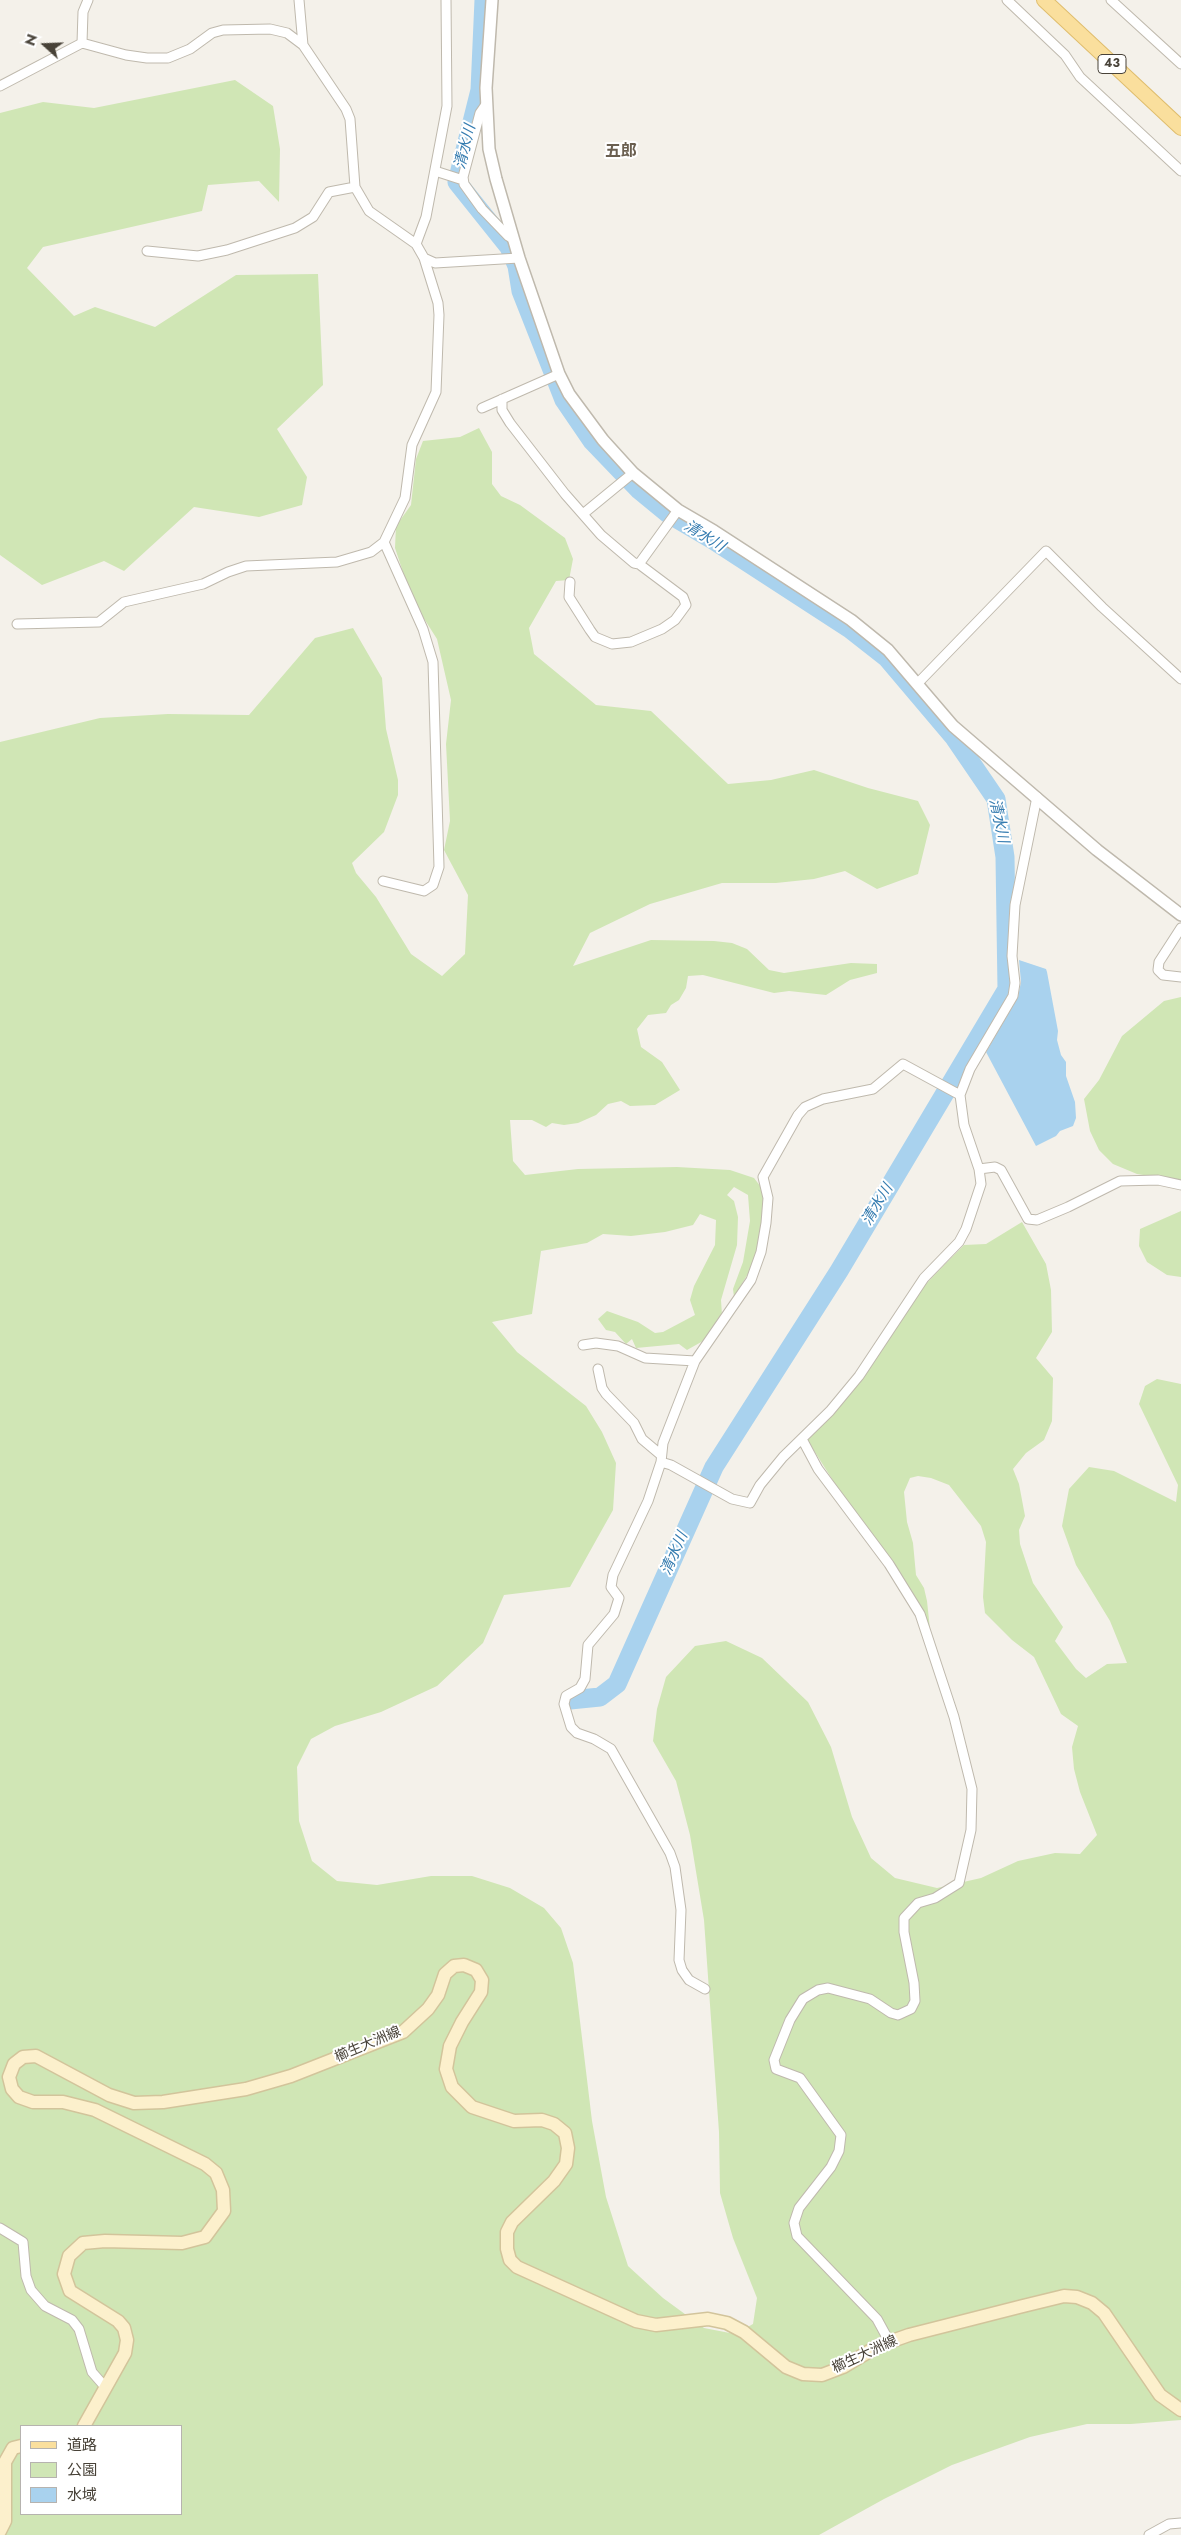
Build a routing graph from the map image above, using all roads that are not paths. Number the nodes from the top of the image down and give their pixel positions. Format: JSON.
{"nodes":[{"id":1,"x":88,"y":0,"type":"edge"},
{"id":2,"x":299,"y":0,"type":"edge"},
{"id":3,"x":446,"y":0,"type":"edge"},
{"id":4,"x":492,"y":0,"type":"edge"},
{"id":5,"x":1007,"y":0,"type":"edge"},
{"id":6,"x":1044,"y":0,"type":"edge"},
{"id":7,"x":1111,"y":0,"type":"edge"},
{"id":8,"x":82,"y":42,"type":"junction"},
{"id":9,"x":303,"y":45,"type":"junction"},
{"id":10,"x":1181,"y":64,"type":"edge"},
{"id":11,"x":0,"y":86,"type":"edge"},
{"id":12,"x":487,"y":103,"type":"junction"},
{"id":13,"x":1181,"y":128,"type":"edge"},
{"id":14,"x":435,"y":171,"type":"junction"},
{"id":15,"x":1181,"y":171,"type":"edge"},
{"id":16,"x":463,"y":180,"type":"junction"},
{"id":17,"x":355,"y":188,"type":"junction"},
{"id":18,"x":513,"y":239,"type":"junction"},
{"id":19,"x":416,"y":244,"type":"junction"},
{"id":20,"x":148,"y":251,"type":"dead end"},
{"id":21,"x":424,"y":258,"type":"junction"},
{"id":22,"x":519,"y":258,"type":"junction"},
{"id":23,"x":559,"y":374,"type":"junction"},
{"id":24,"x":502,"y":399,"type":"junction"},
{"id":25,"x":482,"y":408,"type":"dead end"},
{"id":26,"x":634,"y":473,"type":"junction"},
{"id":27,"x":678,"y":510,"type":"junction"},
{"id":28,"x":583,"y":514,"type":"junction"},
{"id":29,"x":384,"y":542,"type":"junction"},
{"id":30,"x":639,"y":564,"type":"junction"},
{"id":31,"x":570,"y":582,"type":"dead end"},
{"id":32,"x":17,"y":624,"type":"dead end"},
{"id":33,"x":1181,"y":679,"type":"edge"},
{"id":34,"x":918,"y":683,"type":"junction"},
{"id":35,"x":1037,"y":797,"type":"junction"},
{"id":36,"x":383,"y":881,"type":"dead end"},
{"id":37,"x":1181,"y":916,"type":"edge"},
{"id":38,"x":1181,"y":928,"type":"edge"},
{"id":39,"x":1181,"y":976,"type":"edge"},
{"id":40,"x":960,"y":1095,"type":"junction"},
{"id":41,"x":978,"y":1169,"type":"junction"},
{"id":42,"x":1181,"y":1185,"type":"edge"},
{"id":43,"x":583,"y":1345,"type":"dead end"},
{"id":44,"x":695,"y":1361,"type":"junction"},
{"id":45,"x":598,"y":1369,"type":"dead end"},
{"id":46,"x":802,"y":1440,"type":"junction"},
{"id":47,"x":661,"y":1459,"type":"junction"},
{"id":48,"x":705,"y":1989,"type":"dead end"},
{"id":49,"x":0,"y":2228,"type":"edge"},
{"id":50,"x":889,"y":2341,"type":"junction"},
{"id":51,"x":106,"y":2388,"type":"junction"},
{"id":52,"x":1181,"y":2410,"type":"edge"},
{"id":53,"x":85,"y":2425,"type":"edge"},
{"id":54,"x":20,"y":2446,"type":"edge"},
{"id":55,"x":1181,"y":2523,"type":"edge"},
{"id":56,"x":0,"y":2531,"type":"edge"},
{"id":57,"x":1149,"y":2535,"type":"edge"}],
"edges":[{"from":1,"to":8,"type":"street"},
{"from":2,"to":9,"type":"street"},
{"from":3,"to":14,"type":"street"},
{"from":4,"to":12,"type":"street"},
{"from":5,"to":15,"type":"street"},
{"from":6,"to":13,"type":"main road","number":"43"},
{"from":7,"to":10,"type":"street"},
{"from":8,"to":9,"type":"street"},
{"from":8,"to":11,"type":"street"},
{"from":9,"to":17,"type":"street"},
{"from":12,"to":16,"type":"street"},
{"from":12,"to":18,"type":"street"},
{"from":14,"to":16,"type":"street"},
{"from":14,"to":19,"type":"street"},
{"from":16,"to":18,"type":"street"},
{"from":17,"to":19,"type":"street"},
{"from":17,"to":20,"type":"street"},
{"from":18,"to":22,"type":"street"},
{"from":19,"to":21,"type":"street"},
{"from":21,"to":22,"type":"street"},
{"from":21,"to":29,"type":"street"},
{"from":22,"to":23,"type":"street"},
{"from":23,"to":24,"type":"street"},
{"from":23,"to":26,"type":"street"},
{"from":24,"to":25,"type":"street"},
{"from":24,"to":28,"type":"street"},
{"from":26,"to":27,"type":"street"},
{"from":26,"to":28,"type":"street"},
{"from":27,"to":30,"type":"street"},
{"from":27,"to":34,"type":"street"},
{"from":28,"to":30,"type":"street"},
{"from":29,"to":32,"type":"street"},
{"from":29,"to":36,"type":"street"},
{"from":30,"to":31,"type":"street"},
{"from":33,"to":34,"type":"street"},
{"from":34,"to":35,"type":"street"},
{"from":35,"to":37,"type":"street"},
{"from":35,"to":40,"type":"street"},
{"from":38,"to":39,"type":"street"},
{"from":40,"to":41,"type":"street"},
{"from":40,"to":44,"type":"street"},
{"from":41,"to":42,"type":"street"},
{"from":41,"to":46,"type":"street"},
{"from":43,"to":44,"type":"street"},
{"from":44,"to":47,"type":"street"},
{"from":45,"to":47,"type":"street"},
{"from":46,"to":47,"type":"street"},
{"from":46,"to":50,"type":"street"},
{"from":47,"to":48,"type":"street"},
{"from":49,"to":51,"type":"street"},
{"from":50,"to":51,"type":"main road","name":"櫛生大洲線"},
{"from":50,"to":52,"type":"main road","name":"櫛生大洲線"},
{"from":51,"to":53,"type":"main road","name":"櫛生大洲線"},
{"from":54,"to":56,"type":"main road"},
{"from":55,"to":57,"type":"street"}]}
